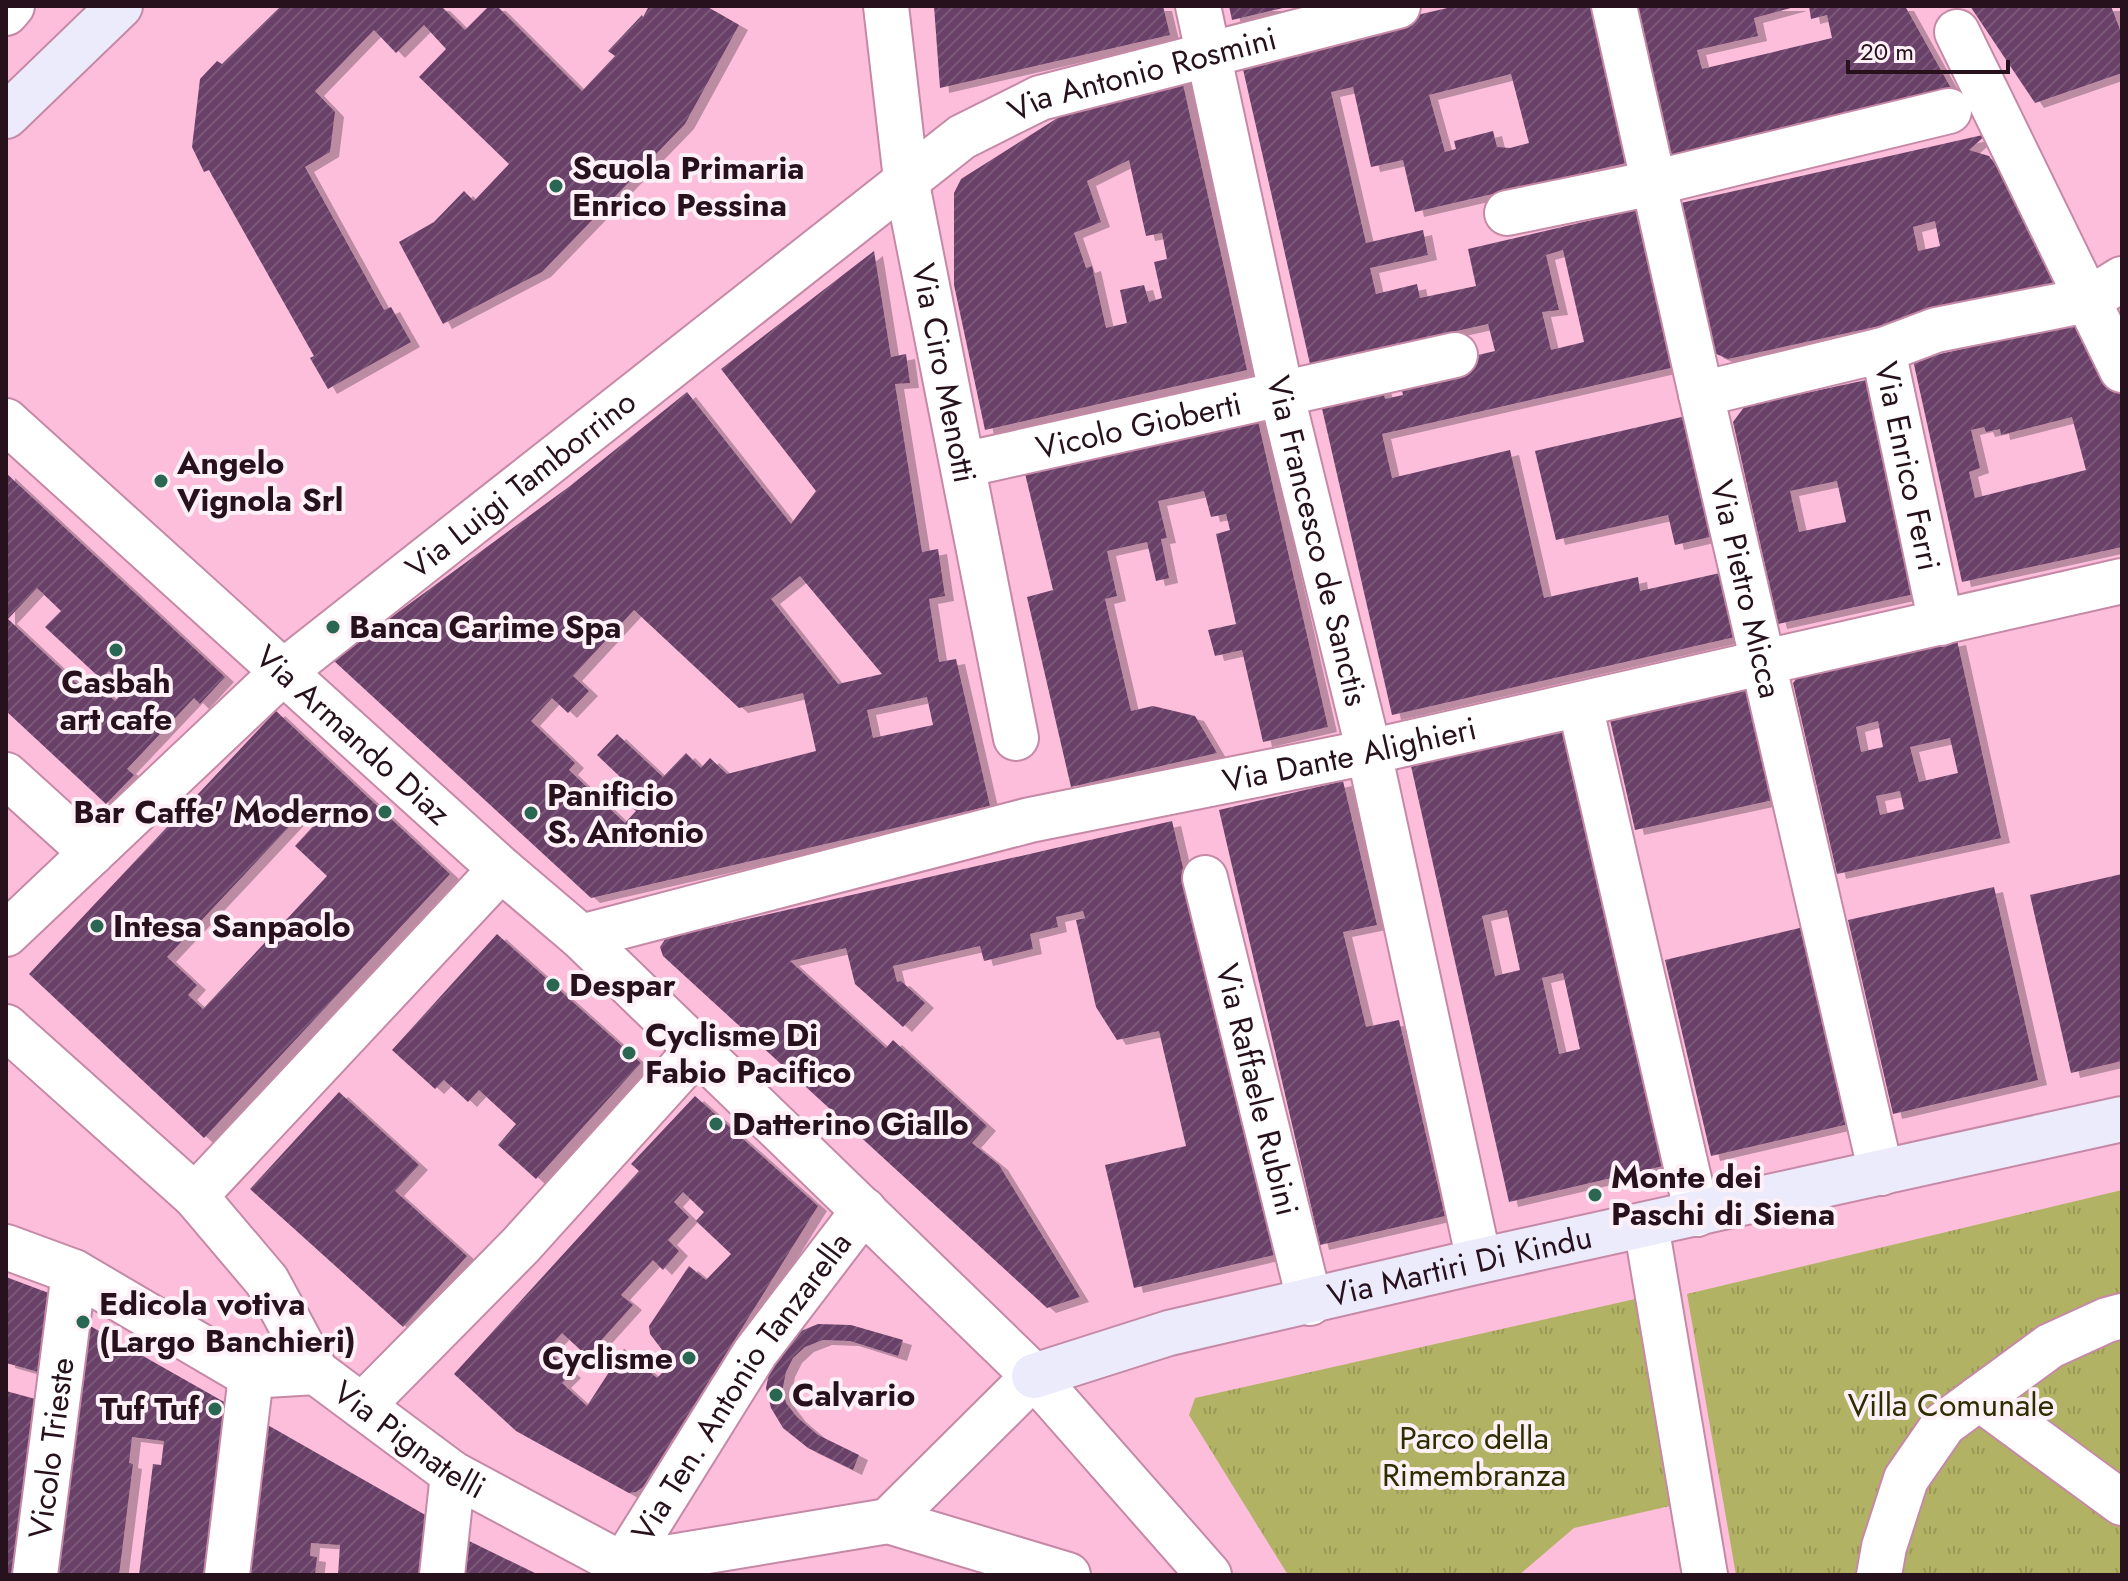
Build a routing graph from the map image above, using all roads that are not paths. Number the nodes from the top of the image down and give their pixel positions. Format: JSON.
{"nodes":[{"id":1,"x":12,"y":6,"type":"edge"},
{"id":2,"x":120,"y":6,"type":"edge"},
{"id":3,"x":886,"y":6,"type":"edge"},
{"id":4,"x":1198,"y":6,"type":"edge"},
{"id":5,"x":1398,"y":6,"type":"edge"},
{"id":6,"x":1614,"y":6,"type":"edge"},
{"id":7,"x":6,"y":13,"type":"edge"},
{"id":8,"x":1957,"y":32,"type":"dead end"},
{"id":9,"x":1209,"y":53,"type":"junction"},
{"id":10,"x":1949,"y":111,"type":"dead end"},
{"id":11,"x":6,"y":116,"type":"edge"},
{"id":12,"x":906,"y":179,"type":"junction"},
{"id":13,"x":1653,"y":183,"type":"junction"},
{"id":14,"x":1507,"y":213,"type":"dead end"},
{"id":15,"x":2105,"y":289,"type":"edge"},
{"id":16,"x":1883,"y":350,"type":"junction"},
{"id":17,"x":1455,"y":355,"type":"dead end"},
{"id":18,"x":2122,"y":370,"type":"edge"},
{"id":19,"x":1281,"y":392,"type":"junction"},
{"id":20,"x":1701,"y":394,"type":"junction"},
{"id":21,"x":6,"y":421,"type":"edge"},
{"id":22,"x":963,"y":465,"type":"junction"},
{"id":23,"x":2122,"y":581,"type":"edge"},
{"id":24,"x":1941,"y":623,"type":"junction"},
{"id":25,"x":1763,"y":664,"type":"junction"},
{"id":26,"x":283,"y":672,"type":"junction"},
{"id":27,"x":1580,"y":705,"type":"junction"},
{"id":28,"x":1016,"y":738,"type":"dead end"},
{"id":29,"x":1369,"y":752,"type":"junction"},
{"id":30,"x":6,"y":775,"type":"edge"},
{"id":31,"x":92,"y":853,"type":"junction"},
{"id":32,"x":501,"y":869,"type":"junction"},
{"id":33,"x":1205,"y":878,"type":"dead end"},
{"id":34,"x":6,"y":934,"type":"edge"},
{"id":35,"x":581,"y":937,"type":"junction"},
{"id":36,"x":6,"y":1027,"type":"edge"},
{"id":37,"x":698,"y":1049,"type":"junction"},
{"id":38,"x":2122,"y":1119,"type":"edge"},
{"id":39,"x":1881,"y":1173,"type":"junction"},
{"id":40,"x":195,"y":1196,"type":"junction"},
{"id":41,"x":864,"y":1210,"type":"junction"},
{"id":42,"x":1697,"y":1214,"type":"junction"},
{"id":43,"x":1646,"y":1225,"type":"junction"},
{"id":44,"x":6,"y":1247,"type":"edge"},
{"id":45,"x":1479,"y":1261,"type":"junction"},
{"id":46,"x":74,"y":1272,"type":"junction"},
{"id":47,"x":1310,"y":1303,"type":"junction"},
{"id":48,"x":2122,"y":1316,"type":"edge"},
{"id":49,"x":316,"y":1372,"type":"junction"},
{"id":50,"x":251,"y":1376,"type":"junction"},
{"id":51,"x":1034,"y":1376,"type":"junction"},
{"id":52,"x":1979,"y":1398,"type":"junction"},
{"id":53,"x":362,"y":1406,"type":"junction"},
{"id":54,"x":453,"y":1474,"type":"junction"},
{"id":55,"x":2122,"y":1503,"type":"edge"},
{"id":56,"x":888,"y":1521,"type":"junction"},
{"id":57,"x":625,"y":1570,"type":"edge"},
{"id":58,"x":35,"y":1575,"type":"edge"},
{"id":59,"x":227,"y":1575,"type":"edge"},
{"id":60,"x":442,"y":1575,"type":"edge"},
{"id":61,"x":1068,"y":1575,"type":"edge"},
{"id":62,"x":1209,"y":1575,"type":"edge"},
{"id":63,"x":1705,"y":1575,"type":"edge"},
{"id":64,"x":1879,"y":1575,"type":"edge"}],
"edges":[{"from":1,"to":7,"type":"street"},
{"from":2,"to":11,"type":"street"},
{"from":3,"to":12,"type":"street","name":"Via Ciro Menotti"},
{"from":4,"to":9,"type":"street","name":"Via Francesco de Sanctis"},
{"from":5,"to":9,"type":"street","name":"Via Antonio Rosmini"},
{"from":6,"to":13,"type":"street","name":"Via Pietro Micca"},
{"from":8,"to":15,"type":"street"},
{"from":9,"to":12,"type":"street","name":"Via Antonio Rosmini"},
{"from":9,"to":19,"type":"street","name":"Via Francesco de Sanctis"},
{"from":10,"to":13,"type":"street"},
{"from":12,"to":22,"type":"street","name":"Via Ciro Menotti"},
{"from":12,"to":26,"type":"street","name":"Via Luigi Tamborrino"},
{"from":13,"to":14,"type":"street"},
{"from":13,"to":20,"type":"street","name":"Via Pietro Micca"},
{"from":15,"to":16,"type":"street"},
{"from":15,"to":18,"type":"street"},
{"from":16,"to":20,"type":"street","name":"Via Enrico Ferri"},
{"from":16,"to":24,"type":"street","name":"Via Enrico Ferri"},
{"from":17,"to":19,"type":"street","name":"Vicolo Gioberti"},
{"from":19,"to":22,"type":"street","name":"Vicolo Gioberti"},
{"from":19,"to":29,"type":"street","name":"Via Francesco de Sanctis"},
{"from":20,"to":25,"type":"street","name":"Via Pietro Micca"},
{"from":21,"to":26,"type":"street","name":"Via Armando Diaz"},
{"from":22,"to":28,"type":"street","name":"Via Ciro Menotti"},
{"from":23,"to":24,"type":"street","name":"Via Dante Alighieri"},
{"from":24,"to":25,"type":"street","name":"Via Dante Alighieri"},
{"from":25,"to":27,"type":"street","name":"Via Dante Alighieri"},
{"from":25,"to":39,"type":"street","name":"Via Pietro Micca"},
{"from":26,"to":31,"type":"street","name":"Via Luigi Tamborrino"},
{"from":26,"to":32,"type":"street","name":"Via Armando Diaz"},
{"from":27,"to":29,"type":"street","name":"Via Dante Alighieri"},
{"from":27,"to":42,"type":"street"},
{"from":29,"to":35,"type":"street","name":"Via Dante Alighieri"},
{"from":29,"to":45,"type":"street","name":"Via Francesco de Sanctis"},
{"from":30,"to":31,"type":"street"},
{"from":31,"to":34,"type":"street","name":"Via Luigi Tamborrino"},
{"from":32,"to":35,"type":"street","name":"Via Armando Diaz"},
{"from":32,"to":40,"type":"street"},
{"from":33,"to":47,"type":"street","name":"Via Raffaele Rubini"},
{"from":35,"to":37,"type":"street","name":"Via Armando Diaz"},
{"from":36,"to":40,"type":"street","name":"Via Pignatelli"},
{"from":37,"to":41,"type":"street","name":"Via Armando Diaz"},
{"from":37,"to":53,"type":"street"},
{"from":38,"to":39,"type":"street","name":"Via Martiri Di Kindu"},
{"from":39,"to":42,"type":"street","name":"Via Martiri Di Kindu"},
{"from":40,"to":49,"type":"street","name":"Via Pignatelli"},
{"from":41,"to":51,"type":"street","name":"Via Armando Diaz"},
{"from":41,"to":57,"type":"street","name":"Via Ten. Antonio Tanzarella"},
{"from":42,"to":43,"type":"street","name":"Via Martiri Di Kindu"},
{"from":43,"to":45,"type":"street","name":"Via Martiri Di Kindu"},
{"from":43,"to":63,"type":"street"},
{"from":44,"to":46,"type":"street"},
{"from":45,"to":47,"type":"street","name":"Via Martiri Di Kindu"},
{"from":46,"to":50,"type":"street"},
{"from":46,"to":58,"type":"street","name":"Vicolo Trieste"},
{"from":47,"to":51,"type":"street","name":"Via Martiri Di Kindu"},
{"from":48,"to":52,"type":"street"},
{"from":49,"to":50,"type":"street"},
{"from":49,"to":53,"type":"street","name":"Via Pignatelli"},
{"from":50,"to":59,"type":"street"},
{"from":51,"to":56,"type":"street"},
{"from":51,"to":62,"type":"street","name":"Via Armando Diaz"},
{"from":52,"to":55,"type":"street"},
{"from":52,"to":64,"type":"street"},
{"from":53,"to":54,"type":"street","name":"Via Pignatelli"},
{"from":54,"to":57,"type":"street","name":"Via Pignatelli"},
{"from":54,"to":60,"type":"street"},
{"from":56,"to":57,"type":"street"},
{"from":56,"to":61,"type":"street"}]}
